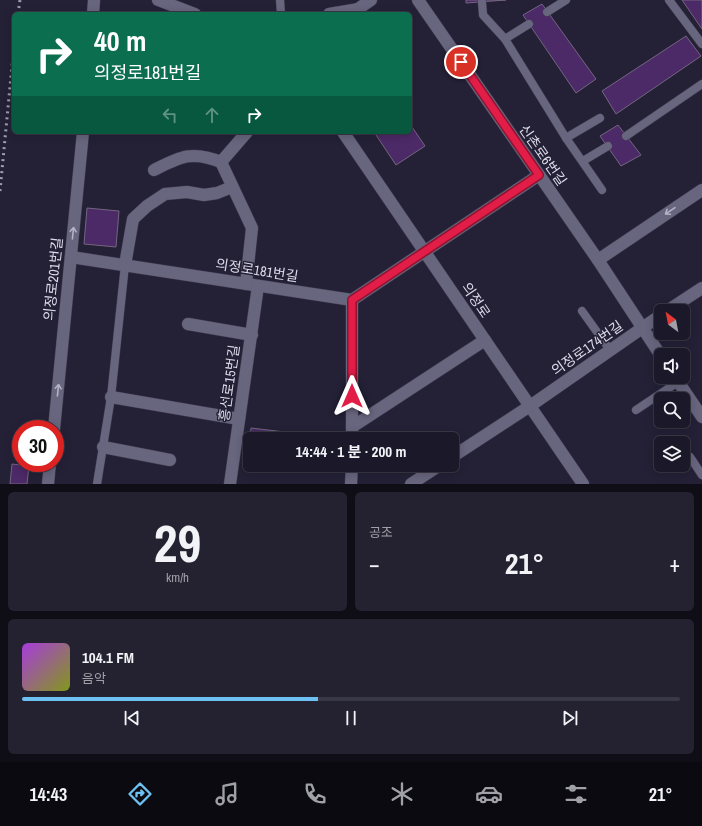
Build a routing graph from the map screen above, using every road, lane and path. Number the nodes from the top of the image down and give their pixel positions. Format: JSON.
{"nodes":[{"id":1,"x":94,"y":0,"type":"edge"},
{"id":2,"x":158,"y":0,"type":"edge"},
{"id":3,"x":280,"y":0,"type":"edge"},
{"id":4,"x":371,"y":0,"type":"edge"},
{"id":5,"x":418,"y":0,"type":"edge"},
{"id":6,"x":566,"y":0,"type":"edge"},
{"id":7,"x":669,"y":0,"type":"edge"},
{"id":8,"x":482,"y":2,"type":"dead end"},
{"id":9,"x":177,"y":3,"type":"edge"},
{"id":10,"x":93,"y":12,"type":"edge"},
{"id":11,"x":192,"y":12,"type":"edge"},
{"id":12,"x":281,"y":12,"type":"edge"},
{"id":13,"x":356,"y":12,"type":"edge"},
{"id":14,"x":547,"y":12,"type":"dead end"},
{"id":15,"x":529,"y":24,"type":"dead end"},
{"id":16,"x":505,"y":39,"type":"junction"},
{"id":17,"x":702,"y":44,"type":"edge"},
{"id":18,"x":702,"y":84,"type":"edge"},
{"id":19,"x":600,"y":118,"type":"dead end"},
{"id":20,"x":83,"y":134,"type":"edge"},
{"id":21,"x":245,"y":134,"type":"edge"},
{"id":22,"x":344,"y":134,"type":"edge"},
{"id":23,"x":626,"y":136,"type":"dead end"},
{"id":24,"x":566,"y":138,"type":"junction"},
{"id":25,"x":608,"y":146,"type":"dead end"},
{"id":26,"x":583,"y":161,"type":"junction"},
{"id":27,"x":221,"y":162,"type":"junction"},
{"id":28,"x":154,"y":170,"type":"dead end"},
{"id":29,"x":539,"y":175,"type":"junction"},
{"id":30,"x":232,"y":187,"type":"junction"},
{"id":31,"x":602,"y":190,"type":"dead end"},
{"id":32,"x":702,"y":190,"type":"edge"},
{"id":33,"x":424,"y":251,"type":"junction"},
{"id":34,"x":71,"y":257,"type":"junction"},
{"id":35,"x":598,"y":260,"type":"junction"},
{"id":36,"x":125,"y":265,"type":"junction"},
{"id":37,"x":246,"y":284,"type":"junction"},
{"id":38,"x":258,"y":286,"type":"junction"},
{"id":39,"x":702,"y":288,"type":"edge"},
{"id":40,"x":352,"y":300,"type":"junction"},
{"id":41,"x":678,"y":304,"type":"edge"},
{"id":42,"x":582,"y":310,"type":"dead end"},
{"id":43,"x":654,"y":320,"type":"edge"},
{"id":44,"x":188,"y":324,"type":"dead end"},
{"id":45,"x":642,"y":328,"type":"junction"},
{"id":46,"x":252,"y":335,"type":"junction"},
{"id":47,"x":485,"y":340,"type":"junction"},
{"id":48,"x":656,"y":348,"type":"edge"},
{"id":49,"x":610,"y":350,"type":"junction"},
{"id":50,"x":670,"y":384,"type":"edge"},
{"id":51,"x":682,"y":384,"type":"edge"},
{"id":52,"x":111,"y":397,"type":"junction"},
{"id":53,"x":698,"y":400,"type":"edge"},
{"id":54,"x":530,"y":406,"type":"junction"},
{"id":55,"x":636,"y":410,"type":"dead end"},
{"id":56,"x":702,"y":417,"type":"edge"},
{"id":57,"x":239,"y":419,"type":"junction"},
{"id":58,"x":55,"y":420,"type":"edge"},
{"id":59,"x":352,"y":432,"type":"edge"},
{"id":60,"x":353,"y":432,"type":"edge"},
{"id":61,"x":103,"y":447,"type":"junction"},
{"id":62,"x":459,"y":452,"type":"edge"},
{"id":63,"x":690,"y":457,"type":"dead end"},
{"id":64,"x":170,"y":460,"type":"dead end"},
{"id":65,"x":49,"y":472,"type":"edge"},
{"id":66,"x":352,"y":472,"type":"edge"},
{"id":67,"x":434,"y":472,"type":"edge"},
{"id":68,"x":702,"y":475,"type":"edge"},
{"id":69,"x":428,"y":480,"type":"edge"},
{"id":70,"x":48,"y":484,"type":"edge"},
{"id":71,"x":97,"y":484,"type":"edge"},
{"id":72,"x":230,"y":484,"type":"edge"},
{"id":73,"x":351,"y":484,"type":"edge"},
{"id":74,"x":411,"y":484,"type":"edge"},
{"id":75,"x":583,"y":484,"type":"edge"}],
"edges":[{"from":1,"to":10,"type":"street"},
{"from":2,"to":9,"type":"street"},
{"from":3,"to":12,"type":"lane"},
{"from":4,"to":13,"type":"street"},
{"from":5,"to":29,"type":"street","name":"신촌로6번길"},
{"from":6,"to":14,"type":"lane"},
{"from":7,"to":17,"type":"lane"},
{"from":8,"to":16,"type":"lane"},
{"from":9,"to":11,"type":"street"},
{"from":15,"to":16,"type":"lane"},
{"from":16,"to":24,"type":"lane"},
{"from":18,"to":23,"type":"lane"},
{"from":19,"to":24,"type":"lane"},
{"from":34,"to":20,"type":"street","name":"의정로201번길","one_way":true},
{"from":21,"to":27,"type":"street"},
{"from":22,"to":33,"type":"street","name":"의정로"},
{"from":24,"to":26,"type":"lane"},
{"from":25,"to":26,"type":"lane"},
{"from":26,"to":31,"type":"lane"},
{"from":27,"to":28,"type":"street"},
{"from":27,"to":30,"type":"street"},
{"from":29,"to":33,"type":"street"},
{"from":29,"to":35,"type":"street","name":"신촌로6번길"},
{"from":30,"to":36,"type":"street"},
{"from":30,"to":37,"type":"street"},
{"from":32,"to":35,"type":"street","one_way":true},
{"from":33,"to":40,"type":"street"},
{"from":33,"to":47,"type":"street","name":"의정로"},
{"from":34,"to":36,"type":"street","name":"의정로181번길"},
{"from":58,"to":34,"type":"street","name":"의정로201번길","one_way":true},
{"from":35,"to":45,"type":"street","name":"신촌로6번길"},
{"from":36,"to":37,"type":"street","name":"의정로181번길"},
{"from":36,"to":52,"type":"lane"},
{"from":37,"to":38,"type":"street","name":"의정로181번길"},
{"from":38,"to":40,"type":"street","name":"의정로181번길"},
{"from":38,"to":46,"type":"street","name":"흥선로15번길"},
{"from":39,"to":41,"type":"street"},
{"from":40,"to":59,"type":"street"},
{"from":42,"to":49,"type":"lane"},
{"from":43,"to":45,"type":"street","name":"의정로174번길"},
{"from":44,"to":46,"type":"street"},
{"from":45,"to":48,"type":"street","name":"신촌로6번길"},
{"from":45,"to":49,"type":"street","name":"의정로174번길"},
{"from":46,"to":57,"type":"street","name":"흥선로15번길"},
{"from":47,"to":54,"type":"street","name":"의정로"},
{"from":47,"to":60,"type":"street"},
{"from":49,"to":54,"type":"street","name":"의정로174번길"},
{"from":50,"to":55,"type":"lane"},
{"from":51,"to":53,"type":"street"},
{"from":52,"to":57,"type":"street"},
{"from":52,"to":61,"type":"lane"},
{"from":53,"to":56,"type":"street"},
{"from":54,"to":62,"type":"street","name":"의정로174번길"},
{"from":54,"to":75,"type":"street","name":"의정로"},
{"from":57,"to":72,"type":"street","name":"흥선로15번길"},
{"from":61,"to":64,"type":"street"},
{"from":61,"to":71,"type":"lane"},
{"from":63,"to":68,"type":"lane"},
{"from":65,"to":70,"type":"street"},
{"from":66,"to":73,"type":"street"},
{"from":67,"to":69,"type":"street"},
{"from":69,"to":74,"type":"street"}]}
